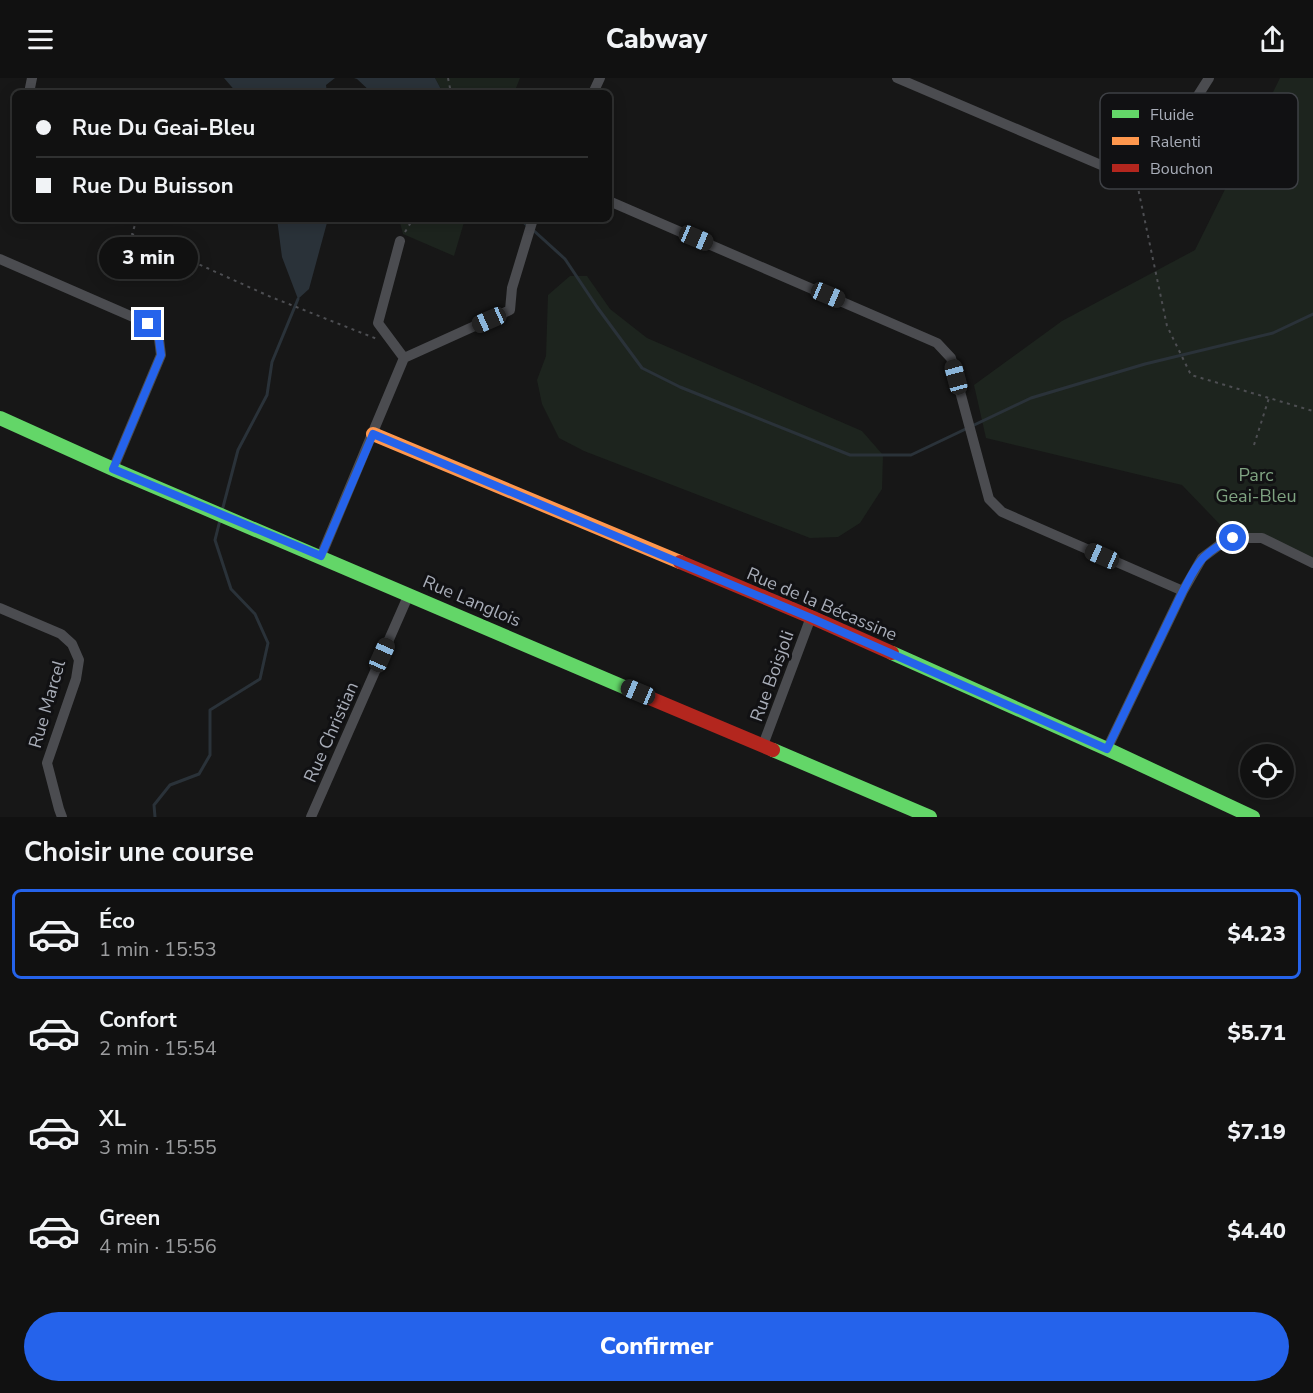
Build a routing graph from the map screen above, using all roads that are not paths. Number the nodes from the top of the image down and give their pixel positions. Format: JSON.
{"nodes":[{"id":1,"x":897,"y":78,"type":"edge"},
{"id":2,"x":1209,"y":78,"type":"edge"},
{"id":3,"x":1200,"y":93,"type":"edge"},
{"id":4,"x":1100,"y":165,"type":"edge"},
{"id":5,"x":612,"y":202,"type":"edge"},
{"id":6,"x":532,"y":222,"type":"edge"},
{"id":7,"x":400,"y":241,"type":"road end"},
{"id":8,"x":0,"y":259,"type":"edge"},
{"id":9,"x":404,"y":358,"type":"junction"},
{"id":10,"x":0,"y":418,"type":"edge"},
{"id":11,"x":373,"y":434,"type":"junction"},
{"id":12,"x":113,"y":469,"type":"junction"},
{"id":13,"x":321,"y":556,"type":"junction"},
{"id":14,"x":1313,"y":563,"type":"edge"},
{"id":15,"x":1183,"y":591,"type":"junction"},
{"id":16,"x":409,"y":594,"type":"junction"},
{"id":17,"x":0,"y":608,"type":"edge"},
{"id":18,"x":811,"y":618,"type":"junction"},
{"id":19,"x":764,"y":745,"type":"junction"},
{"id":20,"x":1107,"y":749,"type":"junction"},
{"id":21,"x":903,"y":811,"type":"edge"},
{"id":22,"x":62,"y":817,"type":"edge"},
{"id":23,"x":311,"y":817,"type":"edge"},
{"id":24,"x":930,"y":817,"type":"edge"},
{"id":25,"x":1253,"y":817,"type":"edge"}],
"edges":[{"from":1,"to":4,"type":"street"},
{"from":2,"to":3,"type":"street"},
{"from":5,"to":15,"type":"street"},
{"from":6,"to":9,"type":"street"},
{"from":7,"to":9,"type":"street"},
{"from":8,"to":12,"type":"street"},
{"from":9,"to":11,"type":"street"},
{"from":10,"to":12,"type":"street","name":"Rue Langlois"},
{"from":11,"to":13,"type":"street"},
{"from":11,"to":18,"type":"street","name":"Rue de la Bécassine"},
{"from":12,"to":13,"type":"street","name":"Rue Langlois"},
{"from":13,"to":16,"type":"street","name":"Rue Langlois"},
{"from":14,"to":15,"type":"street"},
{"from":15,"to":20,"type":"street"},
{"from":16,"to":19,"type":"street","name":"Rue Langlois"},
{"from":16,"to":23,"type":"street","name":"Rue Christian"},
{"from":17,"to":22,"type":"street","name":"Rue Marcel"},
{"from":18,"to":19,"type":"street","name":"Rue Boisjoli"},
{"from":18,"to":20,"type":"street","name":"Rue de la Bécassine"},
{"from":19,"to":21,"type":"street","name":"Rue Langlois"},
{"from":20,"to":25,"type":"street","name":"Rue de la Bécassine"},
{"from":21,"to":24,"type":"street","name":"Rue Langlois"}]}
